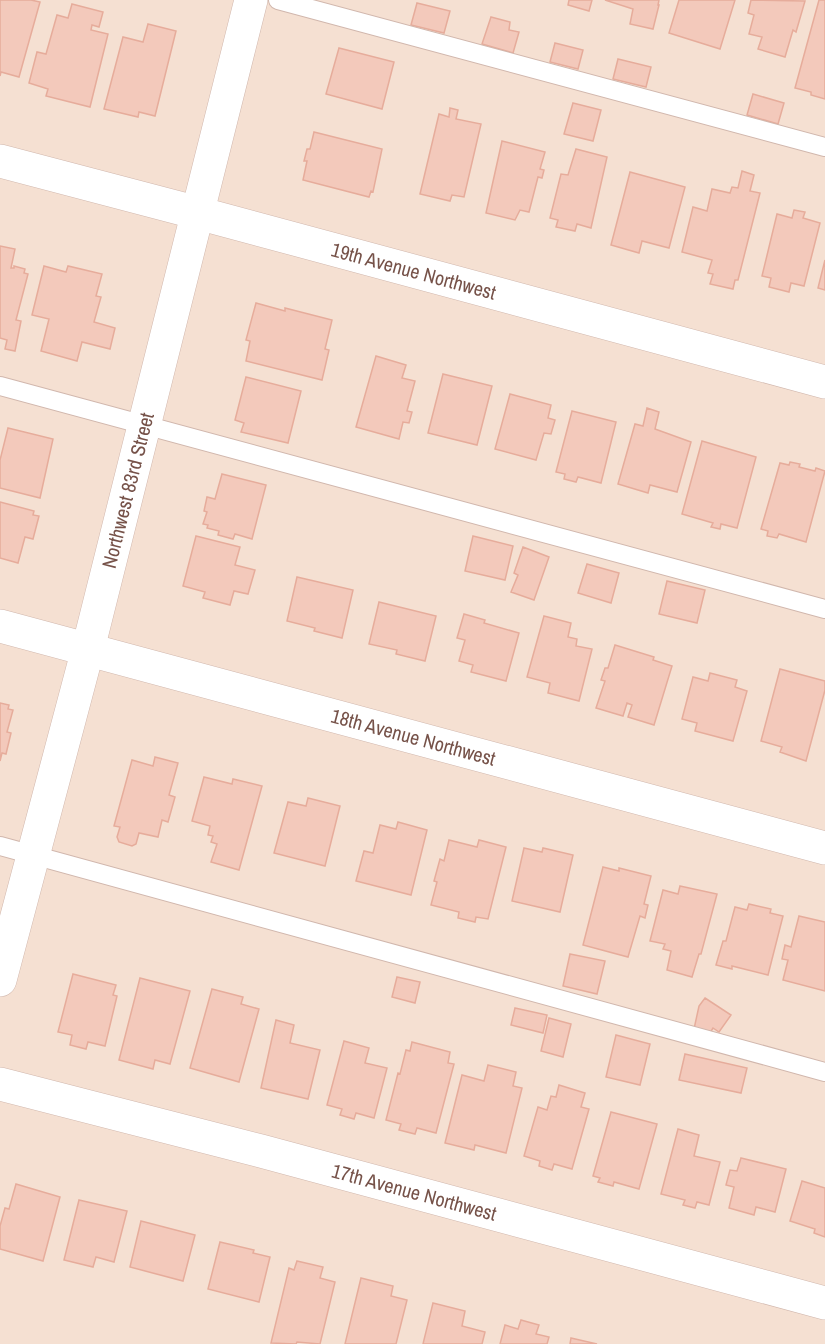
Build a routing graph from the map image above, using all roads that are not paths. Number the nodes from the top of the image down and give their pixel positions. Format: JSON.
{"nodes":[{"id":1,"x":251,"y":0,"type":"edge"},
{"id":2,"x":278,"y":0,"type":"edge"},
{"id":3,"x":825,"y":147,"type":"edge"},
{"id":4,"x":0,"y":161,"type":"edge"},
{"id":5,"x":198,"y":213,"type":"junction"},
{"id":6,"x":825,"y":382,"type":"edge"},
{"id":7,"x":0,"y":386,"type":"edge"},
{"id":8,"x":143,"y":424,"type":"junction"},
{"id":9,"x":825,"y":609,"type":"edge"},
{"id":10,"x":0,"y":626,"type":"edge"},
{"id":11,"x":88,"y":649,"type":"junction"},
{"id":12,"x":0,"y":846,"type":"edge"},
{"id":13,"x":825,"y":848,"type":"edge"},
{"id":14,"x":33,"y":855,"type":"junction"},
{"id":15,"x":0,"y":980,"type":"edge"},
{"id":16,"x":825,"y":1072,"type":"edge"},
{"id":17,"x":0,"y":1075,"type":"edge"},
{"id":18,"x":0,"y":1082,"type":"edge"},
{"id":19,"x":825,"y":1303,"type":"edge"}],
"edges":[{"from":1,"to":5,"type":"street","name":"Northwest 83rd Street"},
{"from":2,"to":3,"type":"lane"},
{"from":4,"to":5,"type":"street","name":"19th Avenue Northwest"},
{"from":5,"to":6,"type":"street","name":"19th Avenue Northwest"},
{"from":5,"to":8,"type":"street","name":"Northwest 83rd Street"},
{"from":7,"to":8,"type":"lane"},
{"from":8,"to":9,"type":"lane"},
{"from":8,"to":11,"type":"street","name":"Northwest 83rd Street"},
{"from":10,"to":11,"type":"street","name":"18th Avenue Northwest"},
{"from":11,"to":13,"type":"street","name":"18th Avenue Northwest"},
{"from":11,"to":14,"type":"street","name":"Northwest 83rd Street"},
{"from":12,"to":14,"type":"lane"},
{"from":14,"to":15,"type":"street","name":"Northwest 83rd Street"},
{"from":14,"to":16,"type":"lane"},
{"from":17,"to":18,"type":"street"},
{"from":18,"to":19,"type":"street","name":"17th Avenue Northwest"}]}
